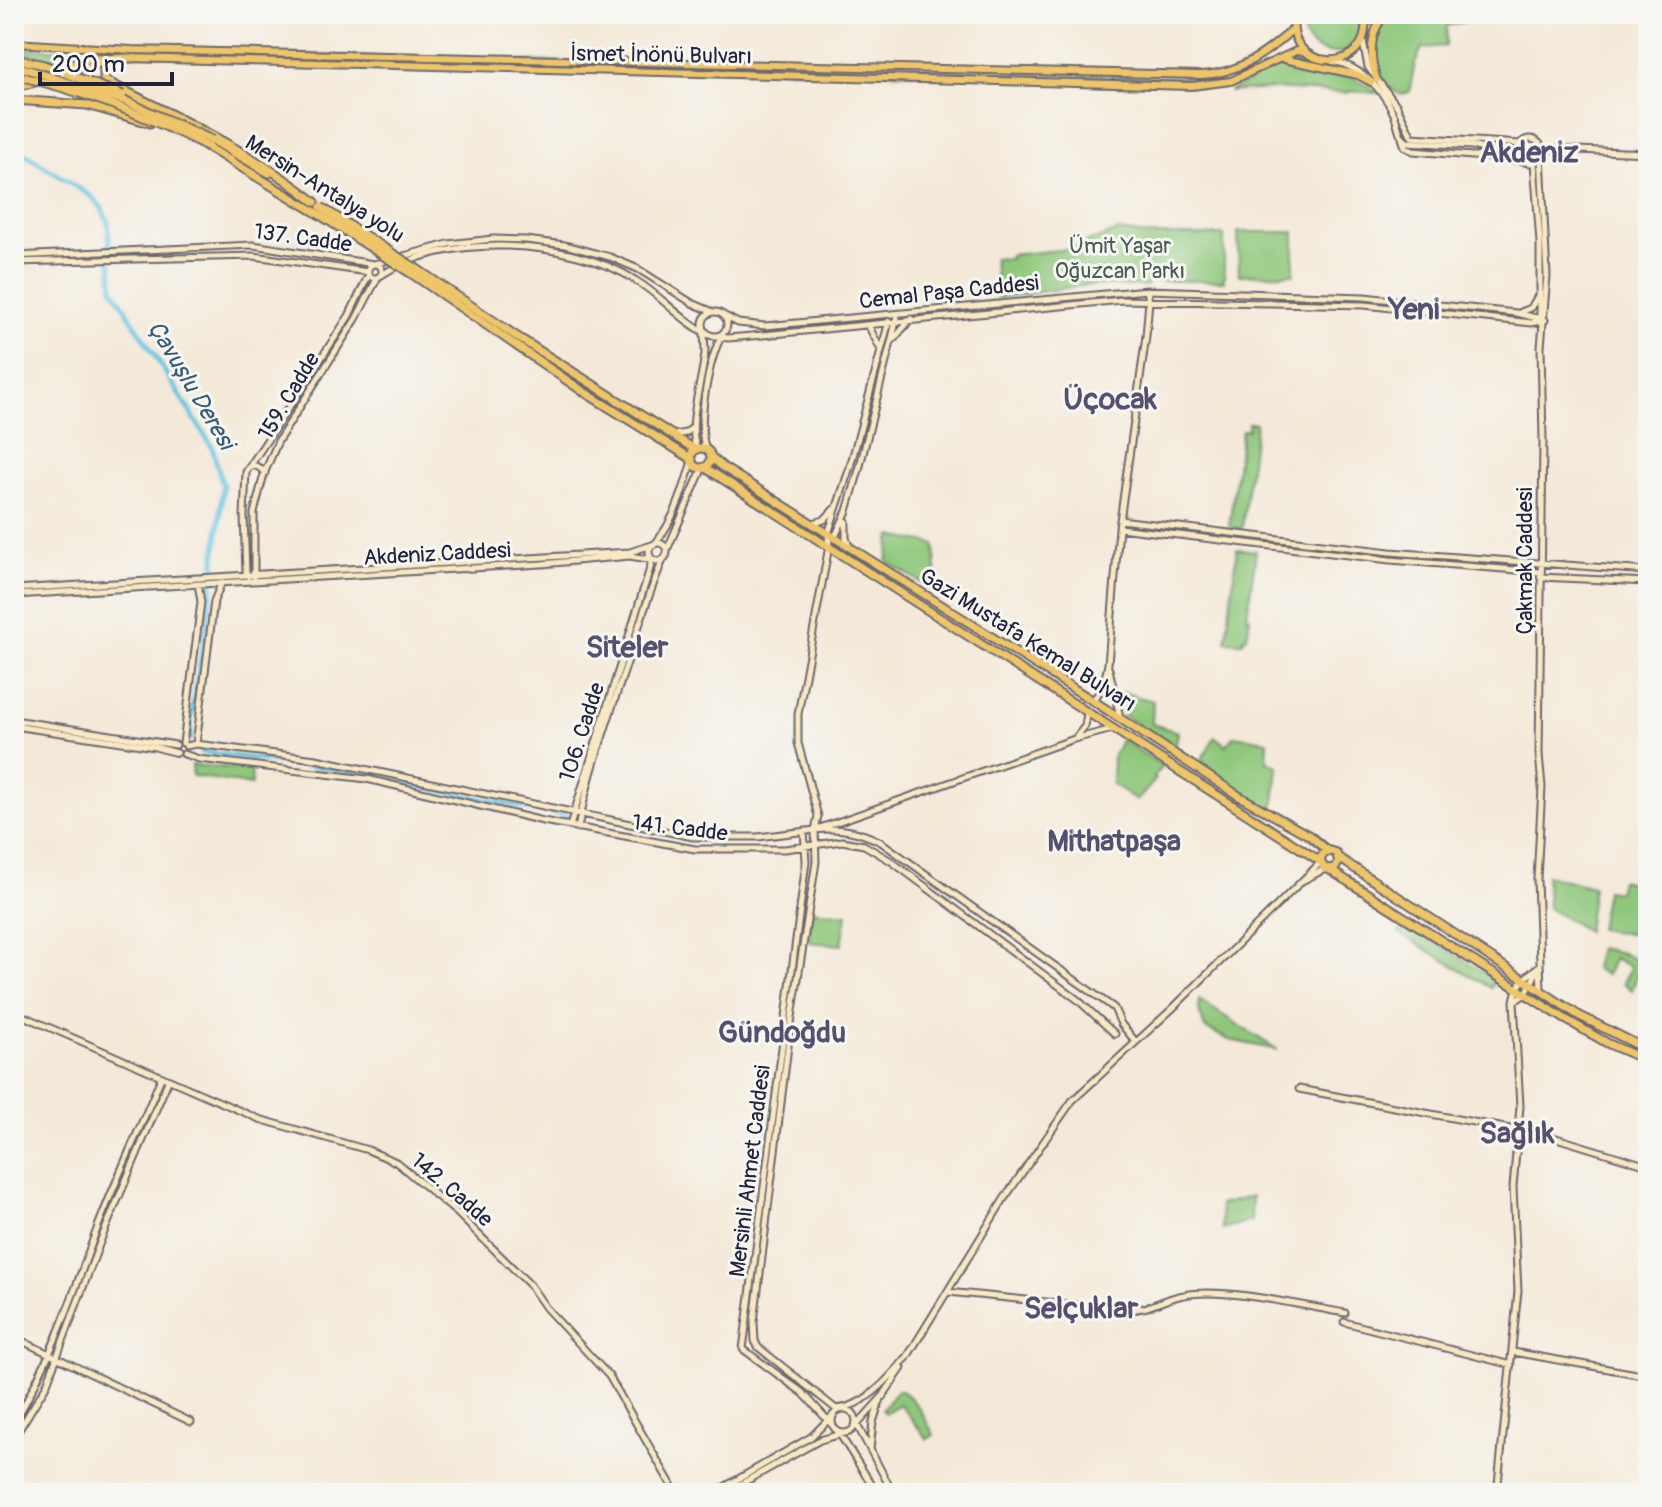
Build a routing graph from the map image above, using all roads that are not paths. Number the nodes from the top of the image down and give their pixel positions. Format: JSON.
{"nodes":[{"id":1,"x":1295,"y":14,"type":"edge"},
{"id":2,"x":1364,"y":14,"type":"edge"},
{"id":3,"x":1373,"y":14,"type":"edge"},
{"id":4,"x":1386,"y":14,"type":"edge"},
{"id":5,"x":1366,"y":24,"type":"junction"},
{"id":6,"x":1293,"y":29,"type":"junction"},
{"id":7,"x":1364,"y":36,"type":"junction"},
{"id":8,"x":14,"y":43,"type":"edge"},
{"id":9,"x":1305,"y":52,"type":"junction"},
{"id":10,"x":14,"y":58,"type":"edge"},
{"id":11,"x":133,"y":58,"type":"junction"},
{"id":12,"x":1280,"y":58,"type":"junction"},
{"id":13,"x":113,"y":61,"type":"junction"},
{"id":14,"x":1330,"y":61,"type":"junction"},
{"id":15,"x":14,"y":65,"type":"edge"},
{"id":16,"x":14,"y":75,"type":"edge"},
{"id":17,"x":1374,"y":81,"type":"junction"},
{"id":18,"x":14,"y":85,"type":"edge"},
{"id":19,"x":14,"y":100,"type":"edge"},
{"id":20,"x":182,"y":124,"type":"junction"},
{"id":21,"x":1401,"y":137,"type":"junction"},
{"id":22,"x":210,"y":144,"type":"junction"},
{"id":23,"x":1521,"y":144,"type":"junction"},
{"id":24,"x":1648,"y":153,"type":"edge"},
{"id":25,"x":1541,"y":155,"type":"junction"},
{"id":26,"x":1497,"y":158,"type":"junction"},
{"id":27,"x":1525,"y":161,"type":"junction"},
{"id":28,"x":1534,"y":162,"type":"junction"},
{"id":29,"x":318,"y":207,"type":"junction"},
{"id":30,"x":103,"y":255,"type":"junction"},
{"id":31,"x":125,"y":255,"type":"junction"},
{"id":32,"x":14,"y":256,"type":"edge"},
{"id":33,"x":14,"y":262,"type":"edge"},
{"id":34,"x":374,"y":264,"type":"junction"},
{"id":35,"x":415,"y":272,"type":"junction"},
{"id":36,"x":368,"y":273,"type":"junction"},
{"id":37,"x":379,"y":276,"type":"junction"},
{"id":38,"x":1147,"y":290,"type":"junction"},
{"id":39,"x":1541,"y":291,"type":"junction"},
{"id":40,"x":1149,"y":301,"type":"junction"},
{"id":41,"x":713,"y":312,"type":"junction"},
{"id":42,"x":1516,"y":313,"type":"junction"},
{"id":43,"x":723,"y":315,"type":"junction"},
{"id":44,"x":893,"y":318,"type":"junction"},
{"id":45,"x":1542,"y":318,"type":"junction"},
{"id":46,"x":911,"y":319,"type":"junction"},
{"id":47,"x":868,"y":324,"type":"junction"},
{"id":48,"x":713,"y":333,"type":"junction"},
{"id":49,"x":891,"y":343,"type":"junction"},
{"id":50,"x":881,"y":351,"type":"junction"},
{"id":51,"x":694,"y":427,"type":"junction"},
{"id":52,"x":674,"y":435,"type":"junction"},
{"id":53,"x":855,"y":450,"type":"junction"},
{"id":54,"x":703,"y":451,"type":"junction"},
{"id":55,"x":862,"y":457,"type":"junction"},
{"id":56,"x":692,"y":460,"type":"junction"},
{"id":57,"x":251,"y":464,"type":"junction"},
{"id":58,"x":704,"y":467,"type":"junction"},
{"id":59,"x":265,"y":473,"type":"junction"},
{"id":60,"x":245,"y":480,"type":"junction"},
{"id":61,"x":262,"y":482,"type":"junction"},
{"id":62,"x":836,"y":505,"type":"junction"},
{"id":63,"x":847,"y":511,"type":"junction"},
{"id":64,"x":1120,"y":520,"type":"junction"},
{"id":65,"x":809,"y":523,"type":"junction"},
{"id":66,"x":1119,"y":528,"type":"junction"},
{"id":67,"x":830,"y":540,"type":"junction"},
{"id":68,"x":654,"y":545,"type":"junction"},
{"id":69,"x":667,"y":550,"type":"junction"},
{"id":70,"x":851,"y":550,"type":"junction"},
{"id":71,"x":651,"y":558,"type":"junction"},
{"id":72,"x":663,"y":560,"type":"junction"},
{"id":73,"x":1540,"y":564,"type":"junction"},
{"id":74,"x":1648,"y":571,"type":"edge"},
{"id":75,"x":246,"y":574,"type":"junction"},
{"id":76,"x":1540,"y":574,"type":"junction"},
{"id":77,"x":254,"y":577,"type":"junction"},
{"id":78,"x":222,"y":579,"type":"junction"},
{"id":79,"x":1648,"y":582,"type":"edge"},
{"id":80,"x":201,"y":584,"type":"junction"},
{"id":81,"x":14,"y":592,"type":"edge"},
{"id":82,"x":1108,"y":664,"type":"junction"},
{"id":83,"x":1092,"y":701,"type":"junction"},
{"id":84,"x":1087,"y":711,"type":"junction"},
{"id":85,"x":1120,"y":719,"type":"junction"},
{"id":86,"x":14,"y":722,"type":"edge"},
{"id":87,"x":1113,"y":729,"type":"junction"},
{"id":88,"x":1074,"y":739,"type":"junction"},
{"id":89,"x":196,"y":744,"type":"junction"},
{"id":90,"x":181,"y":748,"type":"junction"},
{"id":91,"x":370,"y":770,"type":"junction"},
{"id":92,"x":367,"y":779,"type":"junction"},
{"id":93,"x":498,"y":798,"type":"junction"},
{"id":94,"x":495,"y":809,"type":"junction"},
{"id":95,"x":573,"y":814,"type":"junction"},
{"id":96,"x":580,"y":816,"type":"junction"},
{"id":97,"x":818,"y":816,"type":"junction"},
{"id":98,"x":854,"y":816,"type":"junction"},
{"id":99,"x":571,"y":824,"type":"junction"},
{"id":100,"x":830,"y":824,"type":"junction"},
{"id":101,"x":579,"y":826,"type":"junction"},
{"id":102,"x":815,"y":830,"type":"junction"},
{"id":103,"x":804,"y":831,"type":"junction"},
{"id":104,"x":860,"y":831,"type":"junction"},
{"id":105,"x":817,"y":842,"type":"junction"},
{"id":106,"x":805,"y":845,"type":"junction"},
{"id":107,"x":1328,"y":851,"type":"junction"},
{"id":108,"x":1339,"y":858,"type":"junction"},
{"id":109,"x":1324,"y":866,"type":"junction"},
{"id":110,"x":1539,"y":966,"type":"junction"},
{"id":111,"x":1523,"y":979,"type":"junction"},
{"id":112,"x":1532,"y":985,"type":"junction"},
{"id":113,"x":1516,"y":989,"type":"junction"},
{"id":114,"x":1541,"y":991,"type":"junction"},
{"id":115,"x":1526,"y":994,"type":"junction"},
{"id":116,"x":1514,"y":1001,"type":"junction"},
{"id":117,"x":14,"y":1012,"type":"edge"},
{"id":118,"x":1115,"y":1034,"type":"dead end"},
{"id":119,"x":1136,"y":1042,"type":"junction"},
{"id":120,"x":1648,"y":1050,"type":"edge"},
{"id":121,"x":1648,"y":1061,"type":"edge"},
{"id":122,"x":161,"y":1078,"type":"junction"},
{"id":123,"x":168,"y":1081,"type":"junction"},
{"id":124,"x":1299,"y":1089,"type":"dead end"},
{"id":125,"x":1520,"y":1133,"type":"junction"},
{"id":126,"x":1648,"y":1166,"type":"edge"},
{"id":127,"x":763,"y":1181,"type":"junction"},
{"id":128,"x":771,"y":1185,"type":"junction"},
{"id":129,"x":947,"y":1292,"type":"junction"},
{"id":130,"x":1345,"y":1313,"type":"dead end"},
{"id":131,"x":1344,"y":1322,"type":"dead end"},
{"id":132,"x":14,"y":1337,"type":"edge"},
{"id":133,"x":755,"y":1344,"type":"junction"},
{"id":134,"x":743,"y":1349,"type":"junction"},
{"id":135,"x":1513,"y":1352,"type":"junction"},
{"id":136,"x":54,"y":1356,"type":"junction"},
{"id":137,"x":907,"y":1357,"type":"junction"},
{"id":138,"x":1511,"y":1365,"type":"junction"},
{"id":139,"x":1648,"y":1376,"type":"edge"},
{"id":140,"x":883,"y":1396,"type":"junction"},
{"id":141,"x":840,"y":1409,"type":"junction"},
{"id":142,"x":834,"y":1414,"type":"junction"},
{"id":143,"x":828,"y":1420,"type":"junction"},
{"id":144,"x":191,"y":1422,"type":"dead end"},
{"id":145,"x":14,"y":1423,"type":"edge"},
{"id":146,"x":856,"y":1425,"type":"junction"},
{"id":147,"x":833,"y":1426,"type":"junction"},
{"id":148,"x":841,"y":1433,"type":"junction"},
{"id":149,"x":14,"y":1438,"type":"edge"},
{"id":150,"x":871,"y":1455,"type":"junction"},
{"id":151,"x":676,"y":1493,"type":"edge"},
{"id":152,"x":714,"y":1493,"type":"edge"},
{"id":153,"x":725,"y":1493,"type":"edge"},
{"id":154,"x":877,"y":1493,"type":"edge"},
{"id":155,"x":893,"y":1493,"type":"edge"},
{"id":156,"x":1497,"y":1493,"type":"edge"}],
"edges":[{"from":1,"to":6,"type":"main road"},
{"from":2,"to":5,"type":"main road"},
{"from":3,"to":5,"type":"main road"},
{"from":4,"to":17,"type":"main road"},
{"from":5,"to":7,"type":"main road"},
{"from":6,"to":8,"type":"main road","name":"İsmet İnönü Bulvarı"},
{"from":6,"to":9,"type":"main road"},
{"from":7,"to":14,"type":"main road"},
{"from":7,"to":17,"type":"street"},
{"from":9,"to":12,"type":"main road","name":"İsmet İnönü Bulvarı"},
{"from":9,"to":14,"type":"main road"},
{"from":10,"to":20,"type":"highway","bridge":true},
{"from":11,"to":12,"type":"main road","name":"İsmet İnönü Bulvarı"},
{"from":11,"to":13,"type":"main road","name":"İsmet İnönü Bulvarı"},
{"from":11,"to":18,"type":"highway"},
{"from":12,"to":17,"type":"main road"},
{"from":13,"to":18,"type":"main road","name":"İsmet İnönü Bulvarı"},
{"from":13,"to":29,"type":"highway"},
{"from":14,"to":17,"type":"street"},
{"from":15,"to":20,"type":"highway","bridge":true},
{"from":16,"to":22,"type":"highway","bridge":true},
{"from":17,"to":21,"type":"street"},
{"from":17,"to":23,"type":"street"},
{"from":19,"to":22,"type":"highway","bridge":true},
{"from":20,"to":22,"type":"highway","bridge":true},
{"from":21,"to":26,"type":"street"},
{"from":21,"to":26,"type":"street"},
{"from":22,"to":29,"type":"highway","name":"Mersin-Antalya yolu"},
{"from":23,"to":25,"type":"street"},
{"from":23,"to":27,"type":"street"},
{"from":24,"to":25,"type":"street"},
{"from":25,"to":28,"type":"street"},
{"from":25,"to":45,"type":"street","name":"Çakmak Caddesi"},
{"from":26,"to":27,"type":"street"},
{"from":27,"to":28,"type":"street"},
{"from":28,"to":39,"type":"street","name":"Çakmak Caddesi"},
{"from":29,"to":35,"type":"highway","name":"Mersin-Antalya yolu","bridge":true},
{"from":30,"to":31,"type":"street","name":"137. Cadde"},
{"from":30,"to":32,"type":"street","name":"137. Cadde"},
{"from":30,"to":33,"type":"street","name":"137. Cadde"},
{"from":31,"to":34,"type":"street","name":"137. Cadde"},
{"from":31,"to":36,"type":"street","name":"137. Cadde"},
{"from":34,"to":36,"type":"street"},
{"from":34,"to":37,"type":"street"},
{"from":34,"to":41,"type":"street","name":"137. Cadde"},
{"from":35,"to":52,"type":"highway","name":"Gazi Mustafa Kemal Bulvarı"},
{"from":35,"to":56,"type":"highway"},
{"from":36,"to":37,"type":"street"},
{"from":36,"to":57,"type":"street","name":"159. Cadde"},
{"from":37,"to":48,"type":"street"},
{"from":37,"to":59,"type":"street","name":"159. Cadde"},
{"from":38,"to":40,"type":"street"},
{"from":38,"to":42,"type":"street","name":"Cemal Paşa Caddesi"},
{"from":38,"to":44,"type":"street","name":"Cemal Paşa Caddesi"},
{"from":39,"to":42,"type":"street"},
{"from":39,"to":45,"type":"street","name":"Çakmak Caddesi"},
{"from":40,"to":45,"type":"street","name":"Cemal Paşa Caddesi"},
{"from":40,"to":46,"type":"street","name":"Cemal Paşa Caddesi"},
{"from":40,"to":64,"type":"street"},
{"from":41,"to":43,"type":"street","name":"137. Cadde"},
{"from":41,"to":48,"type":"street"},
{"from":42,"to":45,"type":"street","name":"Cemal Paşa Caddesi"},
{"from":43,"to":44,"type":"street","name":"Cemal Paşa Caddesi"},
{"from":43,"to":48,"type":"street"},
{"from":44,"to":46,"type":"street","name":"Cemal Paşa Caddesi"},
{"from":44,"to":47,"type":"street","name":"Cemal Paşa Caddesi"},
{"from":44,"to":49,"type":"street"},
{"from":44,"to":50,"type":"street"},
{"from":45,"to":73,"type":"street","name":"Çakmak Caddesi"},
{"from":46,"to":49,"type":"street"},
{"from":47,"to":48,"type":"street","name":"Cemal Paşa Caddesi"},
{"from":47,"to":50,"type":"street"},
{"from":48,"to":51,"type":"street"},
{"from":48,"to":54,"type":"street"},
{"from":49,"to":55,"type":"street"},
{"from":50,"to":53,"type":"street"},
{"from":51,"to":52,"type":"street"},
{"from":51,"to":54,"type":"street"},
{"from":52,"to":54,"type":"highway","name":"Gazi Mustafa Kemal Bulvarı"},
{"from":53,"to":55,"type":"street"},
{"from":53,"to":62,"type":"street"},
{"from":54,"to":56,"type":"highway"},
{"from":54,"to":58,"type":"highway"},
{"from":54,"to":65,"type":"highway","name":"Gazi Mustafa Kemal Bulvarı"},
{"from":55,"to":63,"type":"street"},
{"from":56,"to":58,"type":"highway","name":"Gazi Mustafa Kemal Bulvarı"},
{"from":56,"to":68,"type":"street"},
{"from":57,"to":59,"type":"street"},
{"from":57,"to":60,"type":"street","name":"159. Cadde"},
{"from":58,"to":67,"type":"highway","name":"Gazi Mustafa Kemal Bulvarı"},
{"from":58,"to":69,"type":"street"},
{"from":59,"to":61,"type":"street","name":"159. Cadde"},
{"from":60,"to":61,"type":"street"},
{"from":60,"to":75,"type":"street","name":"159. Cadde"},
{"from":61,"to":77,"type":"street","name":"159. Cadde"},
{"from":62,"to":65,"type":"street"},
{"from":62,"to":67,"type":"street"},
{"from":63,"to":67,"type":"street"},
{"from":63,"to":70,"type":"street"},
{"from":64,"to":66,"type":"street"},
{"from":64,"to":73,"type":"street"},
{"from":65,"to":67,"type":"highway","name":"Gazi Mustafa Kemal Bulvarı"},
{"from":66,"to":76,"type":"street"},
{"from":66,"to":82,"type":"street"},
{"from":67,"to":70,"type":"highway","name":"Gazi Mustafa Kemal Bulvarı"},
{"from":67,"to":84,"type":"highway","name":"Gazi Mustafa Kemal Bulvarı"},
{"from":67,"to":97,"type":"street"},
{"from":68,"to":69,"type":"street"},
{"from":68,"to":71,"type":"street","name":"106. Cadde"},
{"from":68,"to":77,"type":"street","name":"Akdeniz Caddesi"},
{"from":69,"to":72,"type":"street","name":"106. Cadde"},
{"from":70,"to":83,"type":"highway","name":"Gazi Mustafa Kemal Bulvarı"},
{"from":71,"to":72,"type":"street","name":"Akdeniz Caddesi"},
{"from":71,"to":77,"type":"street","name":"Akdeniz Caddesi"},
{"from":71,"to":95,"type":"street","name":"106. Cadde"},
{"from":72,"to":96,"type":"street","name":"106. Cadde"},
{"from":73,"to":74,"type":"street"},
{"from":73,"to":76,"type":"street","name":"Çakmak Caddesi"},
{"from":75,"to":77,"type":"street","name":"Akdeniz Caddesi"},
{"from":75,"to":78,"type":"street","name":"Akdeniz Caddesi"},
{"from":76,"to":79,"type":"street"},
{"from":76,"to":110,"type":"street","name":"Çakmak Caddesi"},
{"from":77,"to":78,"type":"street","name":"Akdeniz Caddesi"},
{"from":78,"to":80,"type":"street"},
{"from":78,"to":81,"type":"street"},
{"from":78,"to":89,"type":"street"},
{"from":80,"to":81,"type":"street"},
{"from":80,"to":90,"type":"street"},
{"from":82,"to":83,"type":"street"},
{"from":82,"to":85,"type":"street"},
{"from":83,"to":85,"type":"highway","name":"Gazi Mustafa Kemal Bulvarı"},
{"from":84,"to":87,"type":"highway","name":"Gazi Mustafa Kemal Bulvarı"},
{"from":84,"to":88,"type":"street"},
{"from":85,"to":107,"type":"highway","name":"Gazi Mustafa Kemal Bulvarı"},
{"from":86,"to":90,"type":"street","name":"141. Cadde"},
{"from":87,"to":88,"type":"street"},
{"from":87,"to":109,"type":"highway","name":"Gazi Mustafa Kemal Bulvarı"},
{"from":88,"to":98,"type":"street"},
{"from":89,"to":90,"type":"street","name":"141. Cadde"},
{"from":89,"to":91,"type":"street","name":"141. Cadde"},
{"from":90,"to":92,"type":"street","name":"141. Cadde"},
{"from":91,"to":92,"type":"street"},
{"from":91,"to":93,"type":"street","name":"141. Cadde"},
{"from":92,"to":94,"type":"street","name":"141. Cadde"},
{"from":93,"to":94,"type":"street"},
{"from":93,"to":95,"type":"street","name":"141. Cadde"},
{"from":94,"to":99,"type":"street","name":"141. Cadde"},
{"from":95,"to":96,"type":"street","name":"141. Cadde"},
{"from":95,"to":99,"type":"street","name":"106. Cadde"},
{"from":96,"to":101,"type":"street","name":"106. Cadde"},
{"from":96,"to":103,"type":"street","name":"141. Cadde"},
{"from":97,"to":100,"type":"street"},
{"from":97,"to":102,"type":"street"},
{"from":98,"to":100,"type":"street"},
{"from":98,"to":104,"type":"street"},
{"from":99,"to":101,"type":"street","name":"141. Cadde"},
{"from":100,"to":102,"type":"street"},
{"from":101,"to":106,"type":"street","name":"141. Cadde"},
{"from":102,"to":103,"type":"street","name":"141. Cadde"},
{"from":102,"to":104,"type":"street"},
{"from":102,"to":105,"type":"street","name":"Mersinli Ahmet Caddesi"},
{"from":103,"to":106,"type":"street","name":"Mersinli Ahmet Caddesi"},
{"from":104,"to":119,"type":"street"},
{"from":105,"to":106,"type":"street","name":"141. Cadde"},
{"from":105,"to":118,"type":"street","name":"141. Cadde"},
{"from":105,"to":128,"type":"street","name":"Mersinli Ahmet Caddesi"},
{"from":106,"to":127,"type":"street","name":"Mersinli Ahmet Caddesi"},
{"from":107,"to":108,"type":"highway"},
{"from":107,"to":109,"type":"highway"},
{"from":108,"to":109,"type":"highway"},
{"from":108,"to":111,"type":"highway"},
{"from":109,"to":113,"type":"highway","name":"Gazi Mustafa Kemal Bulvarı"},
{"from":109,"to":119,"type":"street"},
{"from":110,"to":111,"type":"street"},
{"from":110,"to":112,"type":"street"},
{"from":110,"to":114,"type":"street","name":"Çakmak Caddesi"},
{"from":111,"to":112,"type":"highway"},
{"from":111,"to":113,"type":"street"},
{"from":112,"to":114,"type":"highway"},
{"from":112,"to":115,"type":"street"},
{"from":113,"to":115,"type":"highway","name":"Gazi Mustafa Kemal Bulvarı"},
{"from":113,"to":116,"type":"street"},
{"from":114,"to":120,"type":"highway"},
{"from":115,"to":116,"type":"street"},
{"from":115,"to":121,"type":"highway","name":"Gazi Mustafa Kemal Bulvarı"},
{"from":116,"to":125,"type":"street"},
{"from":117,"to":122,"type":"street","name":"142. Cadde"},
{"from":119,"to":129,"type":"street"},
{"from":122,"to":123,"type":"street","name":"142. Cadde"},
{"from":122,"to":136,"type":"street"},
{"from":123,"to":136,"type":"street"},
{"from":123,"to":151,"type":"street","name":"142. Cadde"},
{"from":124,"to":125,"type":"street"},
{"from":125,"to":126,"type":"street"},
{"from":125,"to":135,"type":"street"},
{"from":127,"to":128,"type":"street"},
{"from":127,"to":134,"type":"street","name":"Mersinli Ahmet Caddesi"},
{"from":128,"to":133,"type":"street","name":"Mersinli Ahmet Caddesi"},
{"from":129,"to":130,"type":"street"},
{"from":129,"to":137,"type":"street"},
{"from":131,"to":138,"type":"street"},
{"from":132,"to":136,"type":"street"},
{"from":133,"to":134,"type":"street"},
{"from":133,"to":141,"type":"street"},
{"from":134,"to":143,"type":"street"},
{"from":135,"to":138,"type":"street"},
{"from":135,"to":139,"type":"street"},
{"from":136,"to":144,"type":"street"},
{"from":136,"to":145,"type":"street"},
{"from":136,"to":149,"type":"street"},
{"from":137,"to":140,"type":"street"},
{"from":137,"to":141,"type":"street"},
{"from":138,"to":156,"type":"street"},
{"from":140,"to":146,"type":"street"},
{"from":140,"to":150,"type":"street"},
{"from":141,"to":142,"type":"street"},
{"from":141,"to":146,"type":"street"},
{"from":142,"to":143,"type":"street"},
{"from":142,"to":147,"type":"street"},
{"from":143,"to":147,"type":"street"},
{"from":143,"to":152,"type":"street"},
{"from":146,"to":148,"type":"street"},
{"from":146,"to":150,"type":"street"},
{"from":147,"to":148,"type":"street"},
{"from":148,"to":153,"type":"street"},
{"from":148,"to":154,"type":"street"},
{"from":150,"to":155,"type":"street"}]}
